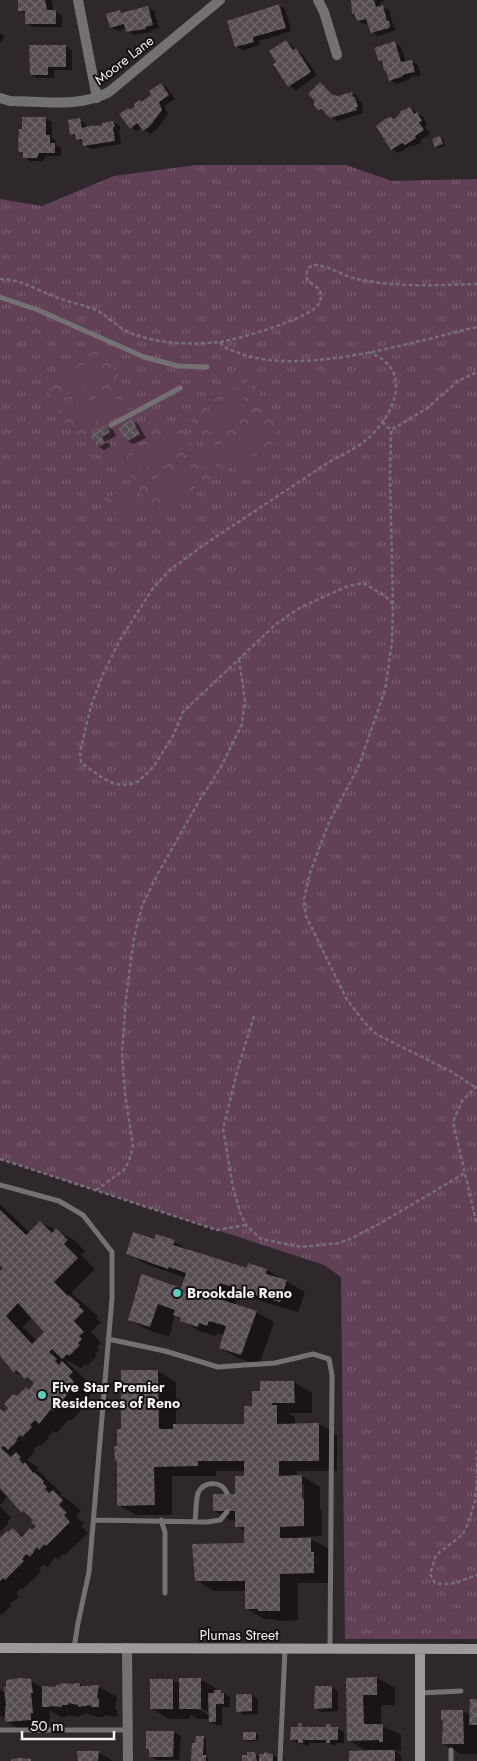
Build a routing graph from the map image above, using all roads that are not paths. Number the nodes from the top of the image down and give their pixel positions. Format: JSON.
{"nodes":[{"id":1,"x":78,"y":0,"type":"edge"},
{"id":2,"x":220,"y":0,"type":"edge"},
{"id":3,"x":318,"y":0,"type":"edge"},
{"id":4,"x":337,"y":55,"type":"dead end"},
{"id":5,"x":0,"y":98,"type":"edge"},
{"id":6,"x":97,"y":98,"type":"junction"},
{"id":7,"x":0,"y":297,"type":"edge"},
{"id":8,"x":206,"y":367,"type":"dead end"},
{"id":9,"x":180,"y":388,"type":"dead end"},
{"id":10,"x":111,"y":425,"type":"dead end"},
{"id":11,"x":0,"y":1185,"type":"edge"},
{"id":12,"x":108,"y":1339,"type":"junction"},
{"id":13,"x":226,"y":1493,"type":"dead end"},
{"id":14,"x":227,"y":1512,"type":"dead end"},
{"id":15,"x":94,"y":1520,"type":"junction"},
{"id":16,"x":162,"y":1520,"type":"junction"},
{"id":17,"x":195,"y":1521,"type":"junction"},
{"id":18,"x":165,"y":1593,"type":"dead end"},
{"id":19,"x":0,"y":1648,"type":"edge"},
{"id":20,"x":74,"y":1648,"type":"junction"},
{"id":21,"x":127,"y":1648,"type":"junction"},
{"id":22,"x":285,"y":1649,"type":"junction"},
{"id":23,"x":330,"y":1649,"type":"junction"},
{"id":24,"x":420,"y":1649,"type":"junction"},
{"id":25,"x":477,"y":1649,"type":"edge"},
{"id":26,"x":460,"y":1691,"type":"dead end"},
{"id":27,"x":420,"y":1693,"type":"junction"},
{"id":28,"x":0,"y":1730,"type":"edge"},
{"id":29,"x":127,"y":1730,"type":"junction"},
{"id":30,"x":451,"y":1750,"type":"dead end"},
{"id":31,"x":280,"y":1760,"type":"edge"},
{"id":32,"x":128,"y":1761,"type":"edge"},
{"id":33,"x":420,"y":1761,"type":"edge"},
{"id":34,"x":451,"y":1761,"type":"edge"}],
"edges":[{"from":1,"to":6,"type":"street"},
{"from":2,"to":6,"type":"street","name":"Moore Lane"},
{"from":3,"to":4,"type":"street"},
{"from":5,"to":6,"type":"street","name":"Moore Lane"},
{"from":7,"to":8,"type":"lane"},
{"from":9,"to":10,"type":"lane"},
{"from":11,"to":12,"type":"lane"},
{"from":12,"to":15,"type":"lane"},
{"from":12,"to":23,"type":"lane"},
{"from":13,"to":17,"type":"lane"},
{"from":14,"to":17,"type":"lane"},
{"from":15,"to":16,"type":"lane"},
{"from":15,"to":20,"type":"lane"},
{"from":16,"to":17,"type":"lane"},
{"from":16,"to":18,"type":"lane"},
{"from":19,"to":20,"type":"main road","name":"Plumas Street"},
{"from":20,"to":21,"type":"main road","name":"Plumas Street"},
{"from":21,"to":22,"type":"main road","name":"Plumas Street"},
{"from":21,"to":29,"type":"street"},
{"from":22,"to":23,"type":"main road","name":"Plumas Street"},
{"from":22,"to":31,"type":"lane"},
{"from":23,"to":24,"type":"main road","name":"Plumas Street"},
{"from":24,"to":25,"type":"main road","name":"Plumas Street"},
{"from":24,"to":27,"type":"main road"},
{"from":26,"to":27,"type":"lane"},
{"from":27,"to":33,"type":"main road"},
{"from":28,"to":29,"type":"lane"},
{"from":29,"to":32,"type":"street"},
{"from":30,"to":34,"type":"lane"}]}
